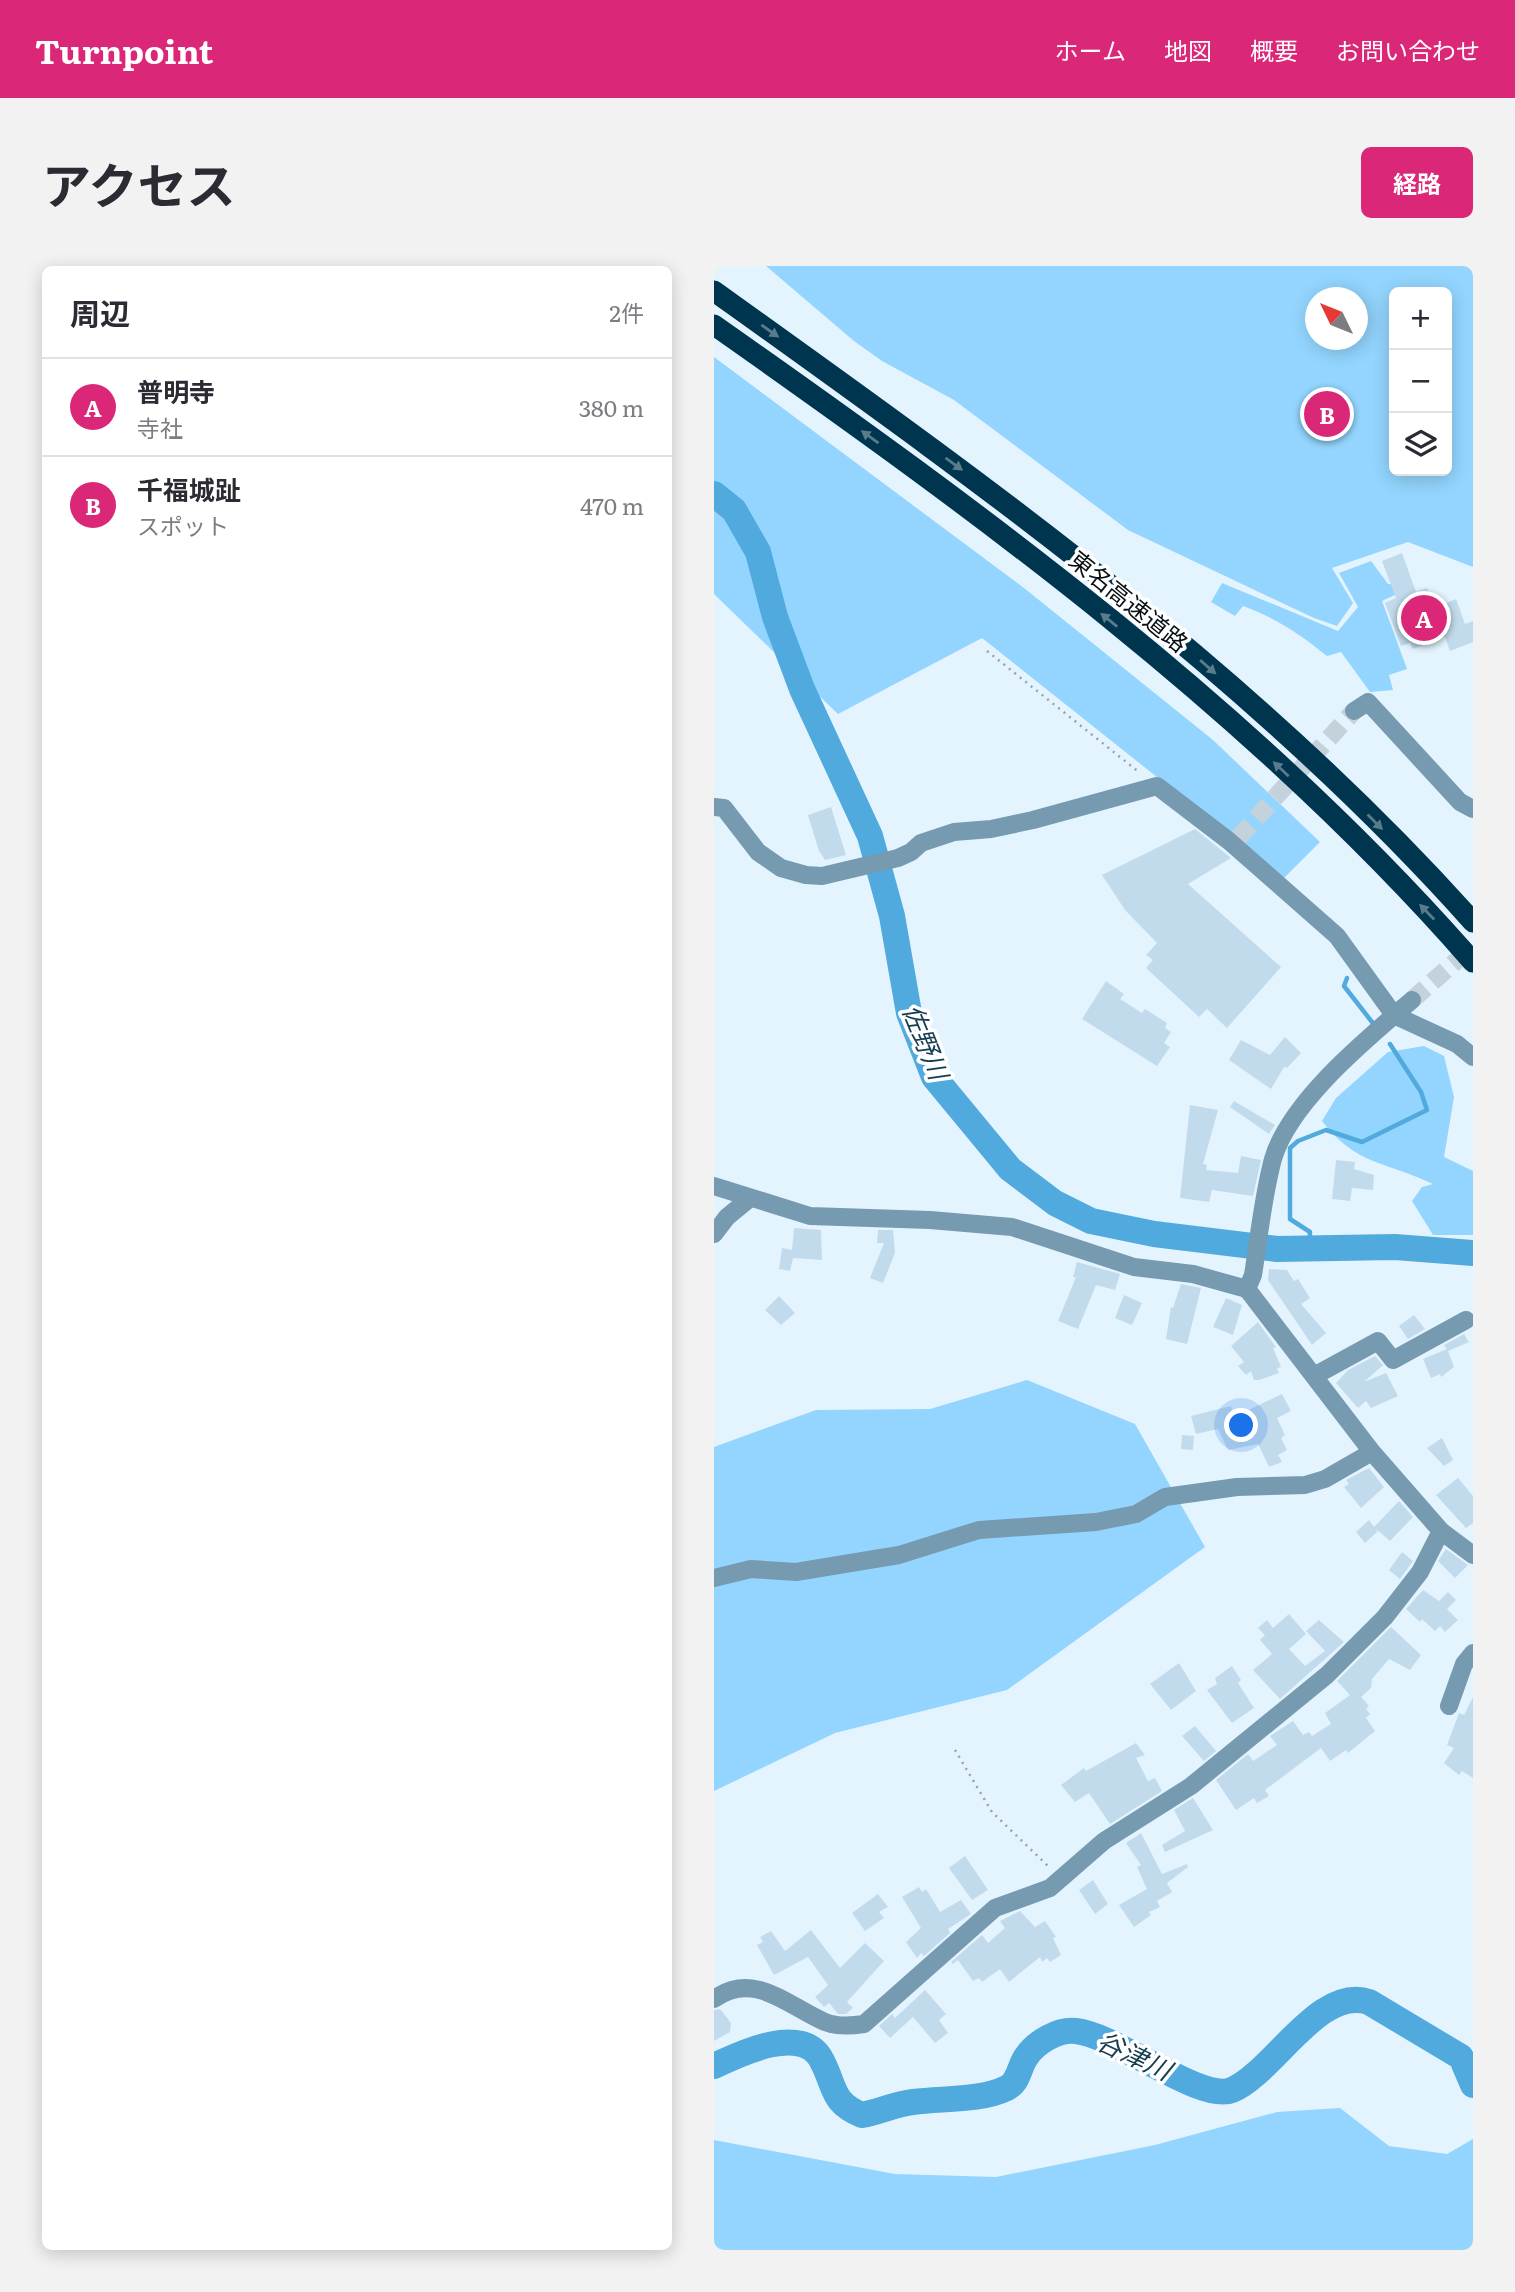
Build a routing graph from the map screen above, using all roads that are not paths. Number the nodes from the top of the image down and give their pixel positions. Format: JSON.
{"nodes":[{"id":1,"x":714,"y":291,"type":"edge"},
{"id":2,"x":714,"y":325,"type":"edge"},
{"id":3,"x":1354,"y":712,"type":"dead end"},
{"id":4,"x":714,"y":807,"type":"edge"},
{"id":5,"x":1473,"y":809,"type":"edge"},
{"id":6,"x":1473,"y":922,"type":"edge"},
{"id":7,"x":1473,"y":962,"type":"edge"},
{"id":8,"x":1412,"y":999,"type":"tunnel mouth"},
{"id":9,"x":1394,"y":1016,"type":"junction"},
{"id":10,"x":1473,"y":1057,"type":"edge"},
{"id":11,"x":714,"y":1186,"type":"edge"},
{"id":12,"x":749,"y":1199,"type":"junction"},
{"id":13,"x":714,"y":1234,"type":"edge"},
{"id":14,"x":1250,"y":1282,"type":"junction"},
{"id":15,"x":1466,"y":1320,"type":"dead end"},
{"id":16,"x":1314,"y":1376,"type":"junction"},
{"id":17,"x":1372,"y":1452,"type":"junction"},
{"id":18,"x":1441,"y":1531,"type":"junction"},
{"id":19,"x":1471,"y":1548,"type":"edge"},
{"id":20,"x":714,"y":1578,"type":"edge"},
{"id":21,"x":1473,"y":1653,"type":"edge"},
{"id":22,"x":1449,"y":1706,"type":"dead end"},
{"id":23,"x":714,"y":1999,"type":"edge"}],
"edges":[{"from":1,"to":6,"type":"highway","name":"東名高速道路","one_way":true},
{"from":7,"to":2,"type":"highway","name":"東名高速道路","one_way":true},
{"from":3,"to":5,"type":"street"},
{"from":4,"to":9,"type":"street"},
{"from":8,"to":9,"type":"street"},
{"from":9,"to":10,"type":"street"},
{"from":9,"to":14,"type":"street"},
{"from":11,"to":12,"type":"street"},
{"from":12,"to":13,"type":"street"},
{"from":12,"to":14,"type":"street"},
{"from":14,"to":16,"type":"street"},
{"from":15,"to":16,"type":"street"},
{"from":16,"to":17,"type":"street"},
{"from":17,"to":18,"type":"street"},
{"from":17,"to":20,"type":"street"},
{"from":18,"to":19,"type":"street"},
{"from":18,"to":23,"type":"street"},
{"from":21,"to":22,"type":"street"}]}
